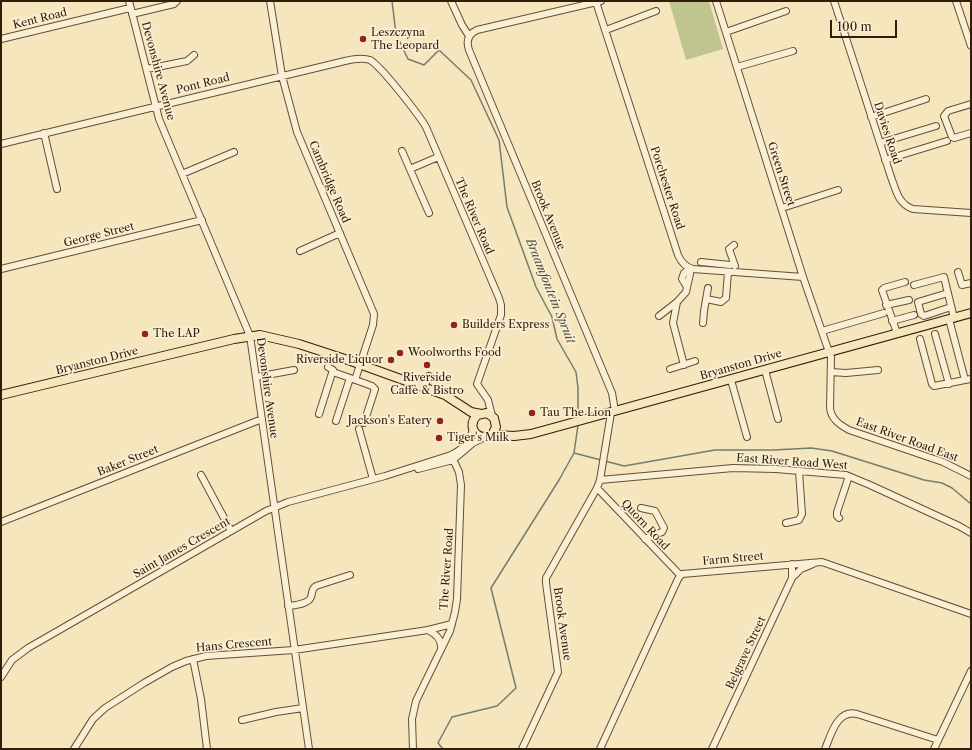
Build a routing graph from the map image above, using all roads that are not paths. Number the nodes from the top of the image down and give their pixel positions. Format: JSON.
{"nodes":[{"id":1,"x":178,"y":1,"type":"edge"},
{"id":2,"x":270,"y":1,"type":"edge"},
{"id":3,"x":452,"y":1,"type":"edge"},
{"id":4,"x":716,"y":1,"type":"edge"},
{"id":5,"x":834,"y":1,"type":"edge"},
{"id":6,"x":956,"y":1,"type":"edge"},
{"id":7,"x":598,"y":2,"type":"edge"},
{"id":8,"x":130,"y":8,"type":"edge"},
{"id":9,"x":656,"y":11,"type":"dead end"},
{"id":10,"x":786,"y":11,"type":"dead end"},
{"id":11,"x":606,"y":30,"type":"junction"},
{"id":12,"x":726,"y":32,"type":"junction"},
{"id":13,"x":470,"y":36,"type":"junction"},
{"id":14,"x":1,"y":39,"type":"edge"},
{"id":15,"x":971,"y":46,"type":"edge"},
{"id":16,"x":793,"y":51,"type":"dead end"},
{"id":17,"x":194,"y":55,"type":"dead end"},
{"id":18,"x":363,"y":58,"type":"joint"},
{"id":19,"x":737,"y":67,"type":"junction"},
{"id":20,"x":147,"y":69,"type":"junction"},
{"id":21,"x":282,"y":76,"type":"junction"},
{"id":22,"x":926,"y":99,"type":"dead end"},
{"id":23,"x":971,"y":104,"type":"edge"},
{"id":24,"x":155,"y":106,"type":"junction"},
{"id":25,"x":871,"y":117,"type":"junction"},
{"id":26,"x":936,"y":126,"type":"dead end"},
{"id":27,"x":44,"y":133,"type":"junction"},
{"id":28,"x":971,"y":133,"type":"edge"},
{"id":29,"x":947,"y":140,"type":"dead end"},
{"id":30,"x":1,"y":144,"type":"edge"},
{"id":31,"x":880,"y":144,"type":"junction"},
{"id":32,"x":234,"y":152,"type":"dead end"},
{"id":33,"x":402,"y":152,"type":"dead end"},
{"id":34,"x":438,"y":156,"type":"junction"},
{"id":35,"x":885,"y":160,"type":"junction"},
{"id":36,"x":410,"y":169,"type":"junction"},
{"id":37,"x":182,"y":174,"type":"junction"},
{"id":38,"x":57,"y":189,"type":"dead end"},
{"id":39,"x":838,"y":190,"type":"dead end"},
{"id":40,"x":782,"y":208,"type":"junction"},
{"id":41,"x":429,"y":213,"type":"dead end"},
{"id":42,"x":971,"y":213,"type":"edge"},
{"id":43,"x":202,"y":220,"type":"junction"},
{"id":44,"x":340,"y":233,"type":"junction"},
{"id":45,"x":734,"y":245,"type":"dead end"},
{"id":46,"x":300,"y":252,"type":"dead end"},
{"id":47,"x":701,"y":262,"type":"dead end"},
{"id":48,"x":734,"y":263,"type":"junction"},
{"id":49,"x":690,"y":268,"type":"junction"},
{"id":50,"x":1,"y":269,"type":"edge"},
{"id":51,"x":728,"y":272,"type":"junction"},
{"id":52,"x":737,"y":272,"type":"junction"},
{"id":53,"x":958,"y":272,"type":"dead end"},
{"id":54,"x":803,"y":277,"type":"junction"},
{"id":55,"x":905,"y":282,"type":"dead end"},
{"id":56,"x":971,"y":283,"type":"edge"},
{"id":57,"x":914,"y":285,"type":"dead end"},
{"id":58,"x":708,"y":288,"type":"dead end"},
{"id":59,"x":948,"y":293,"type":"junction"},
{"id":60,"x":706,"y":300,"type":"junction"},
{"id":61,"x":909,"y":300,"type":"dead end"},
{"id":62,"x":677,"y":302,"type":"junction"},
{"id":63,"x":886,"y":305,"type":"junction"},
{"id":64,"x":948,"y":308,"type":"dead end"},
{"id":65,"x":884,"y":313,"type":"dead end"},
{"id":66,"x":971,"y":313,"type":"edge"},
{"id":67,"x":914,"y":315,"type":"dead end"},
{"id":68,"x":659,"y":316,"type":"dead end"},
{"id":69,"x":951,"y":319,"type":"junction"},
{"id":70,"x":892,"y":321,"type":"junction"},
{"id":71,"x":703,"y":323,"type":"dead end"},
{"id":72,"x":822,"y":331,"type":"junction"},
{"id":73,"x":897,"y":333,"type":"junction"},
{"id":74,"x":935,"y":334,"type":"dead end"},
{"id":75,"x":250,"y":336,"type":"junction"},
{"id":76,"x":920,"y":339,"type":"dead end"},
{"id":77,"x":829,"y":352,"type":"junction"},
{"id":78,"x":695,"y":361,"type":"dead end"},
{"id":79,"x":684,"y":365,"type":"junction"},
{"id":80,"x":359,"y":366,"type":"junction"},
{"id":81,"x":670,"y":369,"type":"dead end"},
{"id":82,"x":294,"y":370,"type":"dead end"},
{"id":83,"x":765,"y":370,"type":"junction"},
{"id":84,"x":878,"y":370,"type":"dead end"},
{"id":85,"x":830,"y":372,"type":"junction"},
{"id":86,"x":429,"y":376,"type":"dead end"},
{"id":87,"x":256,"y":378,"type":"junction"},
{"id":88,"x":352,"y":379,"type":"junction"},
{"id":89,"x":968,"y":379,"type":"edge"},
{"id":90,"x":731,"y":380,"type":"junction"},
{"id":91,"x":949,"y":384,"type":"junction"},
{"id":92,"x":424,"y":388,"type":"junction"},
{"id":93,"x":1,"y":395,"type":"edge"},
{"id":94,"x":488,"y":400,"type":"junction"},
{"id":95,"x":613,"y":412,"type":"junction"},
{"id":96,"x":482,"y":413,"type":"junction"},
{"id":97,"x":319,"y":414,"type":"dead end"},
{"id":98,"x":494,"y":418,"type":"junction"},
{"id":99,"x":262,"y":419,"type":"junction"},
{"id":100,"x":778,"y":419,"type":"dead end"},
{"id":101,"x":336,"y":421,"type":"dead end"},
{"id":102,"x":364,"y":423,"type":"dead end"},
{"id":103,"x":473,"y":427,"type":"junction"},
{"id":104,"x":358,"y":429,"type":"dead end"},
{"id":105,"x":487,"y":436,"type":"junction"},
{"id":106,"x":517,"y":436,"type":"junction"},
{"id":107,"x":747,"y":437,"type":"dead end"},
{"id":108,"x":452,"y":457,"type":"junction"},
{"id":109,"x":799,"y":471,"type":"junction"},
{"id":110,"x":201,"y":475,"type":"dead end"},
{"id":111,"x":849,"y":476,"type":"junction"},
{"id":112,"x":971,"y":476,"type":"edge"},
{"id":113,"x":373,"y":479,"type":"junction"},
{"id":114,"x":600,"y":480,"type":"junction"},
{"id":115,"x":597,"y":488,"type":"junction"},
{"id":116,"x":274,"y":507,"type":"junction"},
{"id":117,"x":641,"y":508,"type":"dead end"},
{"id":118,"x":839,"y":518,"type":"dead end"},
{"id":119,"x":1,"y":522,"type":"edge"},
{"id":120,"x":786,"y":523,"type":"dead end"},
{"id":121,"x":231,"y":531,"type":"junction"},
{"id":122,"x":971,"y":533,"type":"edge"},
{"id":123,"x":645,"y":539,"type":"junction"},
{"id":124,"x":818,"y":562,"type":"junction"},
{"id":125,"x":792,"y":564,"type":"junction"},
{"id":126,"x":350,"y":575,"type":"dead end"},
{"id":127,"x":680,"y":575,"type":"junction"},
{"id":128,"x":792,"y":578,"type":"junction"},
{"id":129,"x":288,"y":606,"type":"junction"},
{"id":130,"x":971,"y":614,"type":"edge"},
{"id":131,"x":452,"y":624,"type":"junction"},
{"id":132,"x":428,"y":630,"type":"junction"},
{"id":133,"x":294,"y":650,"type":"junction"},
{"id":134,"x":440,"y":653,"type":"junction"},
{"id":135,"x":193,"y":658,"type":"junction"},
{"id":136,"x":971,"y":671,"type":"edge"},
{"id":137,"x":1,"y":677,"type":"edge"},
{"id":138,"x":303,"y":708,"type":"junction"},
{"id":139,"x":242,"y":720,"type":"dead end"},
{"id":140,"x":938,"y":740,"type":"junction"},
{"id":141,"x":74,"y":749,"type":"edge"},
{"id":142,"x":208,"y":749,"type":"edge"},
{"id":143,"x":309,"y":749,"type":"edge"},
{"id":144,"x":413,"y":749,"type":"edge"},
{"id":145,"x":522,"y":749,"type":"edge"},
{"id":146,"x":600,"y":749,"type":"edge"},
{"id":147,"x":712,"y":749,"type":"edge"},
{"id":148,"x":825,"y":749,"type":"edge"},
{"id":149,"x":934,"y":749,"type":"edge"}],
"edges":[{"from":1,"to":8,"type":"street","name":"Kent Road"},
{"from":2,"to":21,"type":"street","name":"Cambridge Road"},
{"from":3,"to":13,"type":"street"},
{"from":4,"to":12,"type":"street","name":"Green Street"},
{"from":5,"to":25,"type":"street","name":"Davies Road"},
{"from":6,"to":15,"type":"street"},
{"from":7,"to":11,"type":"street","name":"Porchester Road"},
{"from":7,"to":13,"type":"street"},
{"from":8,"to":14,"type":"street","name":"Kent Road"},
{"from":8,"to":20,"type":"street","name":"Devonshire Avenue"},
{"from":9,"to":11,"type":"street"},
{"from":10,"to":12,"type":"street"},
{"from":11,"to":49,"type":"street","name":"Porchester Road"},
{"from":12,"to":19,"type":"street","name":"Green Street"},
{"from":13,"to":95,"type":"street","name":"Brook Avenue"},
{"from":16,"to":19,"type":"street"},
{"from":17,"to":20,"type":"street"},
{"from":18,"to":21,"type":"street","name":"Pont Road"},
{"from":18,"to":34,"type":"street","name":"The River Road"},
{"from":19,"to":40,"type":"street","name":"Green Street"},
{"from":20,"to":24,"type":"street","name":"Devonshire Avenue"},
{"from":21,"to":24,"type":"street","name":"Pont Road"},
{"from":21,"to":44,"type":"street","name":"Cambridge Road"},
{"from":22,"to":25,"type":"street"},
{"from":23,"to":28,"type":"street"},
{"from":24,"to":27,"type":"street","name":"Pont Road"},
{"from":24,"to":37,"type":"street","name":"Devonshire Avenue"},
{"from":25,"to":31,"type":"street","name":"Davies Road"},
{"from":26,"to":31,"type":"street"},
{"from":27,"to":30,"type":"street","name":"Pont Road"},
{"from":27,"to":38,"type":"street"},
{"from":29,"to":35,"type":"street"},
{"from":31,"to":35,"type":"street","name":"Davies Road"},
{"from":32,"to":37,"type":"street"},
{"from":33,"to":36,"type":"street"},
{"from":34,"to":36,"type":"street"},
{"from":34,"to":94,"type":"street","name":"The River Road"},
{"from":35,"to":42,"type":"street","name":"Davies Road"},
{"from":36,"to":41,"type":"street"},
{"from":37,"to":43,"type":"street","name":"Devonshire Avenue"},
{"from":39,"to":40,"type":"street"},
{"from":40,"to":54,"type":"street","name":"Green Street"},
{"from":43,"to":50,"type":"street","name":"George Street"},
{"from":43,"to":75,"type":"street","name":"Devonshire Avenue"},
{"from":44,"to":46,"type":"street"},
{"from":44,"to":80,"type":"street","name":"Cambridge Road"},
{"from":45,"to":48,"type":"street"},
{"from":47,"to":48,"type":"street"},
{"from":48,"to":52,"type":"street"},
{"from":49,"to":51,"type":"street"},
{"from":49,"to":62,"type":"street"},
{"from":51,"to":52,"type":"street"},
{"from":51,"to":60,"type":"street"},
{"from":52,"to":54,"type":"street"},
{"from":53,"to":56,"type":"street"},
{"from":54,"to":72,"type":"street","name":"Green Street"},
{"from":55,"to":63,"type":"street"},
{"from":57,"to":59,"type":"street"},
{"from":58,"to":60,"type":"street"},
{"from":59,"to":64,"type":"street"},
{"from":59,"to":69,"type":"street"},
{"from":60,"to":71,"type":"street"},
{"from":61,"to":63,"type":"street"},
{"from":62,"to":68,"type":"street"},
{"from":62,"to":79,"type":"street"},
{"from":63,"to":70,"type":"street"},
{"from":65,"to":72,"type":"street"},
{"from":66,"to":69,"type":"main road","name":"Bryanston Drive"},
{"from":67,"to":70,"type":"street"},
{"from":69,"to":73,"type":"main road","name":"Bryanston Drive"},
{"from":69,"to":89,"type":"street"},
{"from":70,"to":73,"type":"street"},
{"from":72,"to":77,"type":"street","name":"Green Street"},
{"from":73,"to":77,"type":"main road","name":"Bryanston Drive"},
{"from":74,"to":91,"type":"street"},
{"from":75,"to":80,"type":"main road","name":"Bryanston Drive"},
{"from":75,"to":87,"type":"street","name":"Devonshire Avenue"},
{"from":75,"to":93,"type":"main road","name":"Bryanston Drive"},
{"from":76,"to":91,"type":"street"},
{"from":77,"to":83,"type":"main road","name":"Bryanston Drive"},
{"from":77,"to":85,"type":"street","name":"East River Road East"},
{"from":78,"to":79,"type":"street"},
{"from":79,"to":81,"type":"street"},
{"from":80,"to":88,"type":"street","name":"Cambridge Road"},
{"from":80,"to":92,"type":"main road","name":"Bryanston Drive"},
{"from":80,"to":103,"type":"main road","name":"Bryanston Drive"},
{"from":82,"to":87,"type":"street"},
{"from":83,"to":90,"type":"main road","name":"Bryanston Drive"},
{"from":83,"to":100,"type":"street"},
{"from":84,"to":85,"type":"street"},
{"from":85,"to":112,"type":"street","name":"East River Road East"},
{"from":86,"to":92,"type":"street"},
{"from":87,"to":99,"type":"street","name":"Devonshire Avenue"},
{"from":88,"to":97,"type":"street"},
{"from":88,"to":101,"type":"street","name":"Cambridge Road"},
{"from":88,"to":102,"type":"street"},
{"from":89,"to":91,"type":"street"},
{"from":90,"to":95,"type":"main road","name":"Bryanston Drive"},
{"from":90,"to":107,"type":"street"},
{"from":92,"to":96,"type":"main road","name":"Bryanston Drive"},
{"from":94,"to":96,"type":"street"},
{"from":94,"to":98,"type":"street","name":"The River Road"},
{"from":95,"to":106,"type":"main road","name":"Bryanston Drive"},
{"from":95,"to":114,"type":"street","name":"Brook Avenue"},
{"from":96,"to":98,"type":"main road"},
{"from":96,"to":103,"type":"main road"},
{"from":98,"to":105,"type":"main road"},
{"from":98,"to":106,"type":"main road"},
{"from":99,"to":116,"type":"street","name":"Devonshire Avenue"},
{"from":99,"to":119,"type":"street","name":"Baker Street"},
{"from":103,"to":105,"type":"main road"},
{"from":103,"to":108,"type":"street","name":"Saint James Crescent"},
{"from":104,"to":113,"type":"street"},
{"from":105,"to":106,"type":"main road","name":"Bryanston Drive"},
{"from":105,"to":108,"type":"street","name":"Saint James Crescent"},
{"from":108,"to":113,"type":"street","name":"Saint James Crescent"},
{"from":108,"to":131,"type":"street","name":"The River Road"},
{"from":109,"to":111,"type":"street","name":"East River Road West"},
{"from":109,"to":114,"type":"street","name":"East River Road West"},
{"from":109,"to":120,"type":"street"},
{"from":110,"to":121,"type":"street"},
{"from":111,"to":118,"type":"street"},
{"from":111,"to":122,"type":"street","name":"East River Road West"},
{"from":113,"to":116,"type":"street","name":"Saint James Crescent"},
{"from":114,"to":115,"type":"street","name":"Brook Avenue"},
{"from":115,"to":123,"type":"street","name":"Quorn Road"},
{"from":115,"to":145,"type":"street","name":"Brook Avenue"},
{"from":116,"to":121,"type":"street","name":"Saint James Crescent"},
{"from":116,"to":129,"type":"street","name":"Devonshire Avenue"},
{"from":117,"to":123,"type":"street"},
{"from":121,"to":137,"type":"street","name":"Saint James Crescent"},
{"from":123,"to":127,"type":"street","name":"Quorn Road"},
{"from":124,"to":125,"type":"street","name":"Farm Street"},
{"from":124,"to":128,"type":"street"},
{"from":124,"to":130,"type":"street","name":"Farm Street"},
{"from":125,"to":127,"type":"street","name":"Farm Street"},
{"from":125,"to":128,"type":"street","name":"Belgrave Street"},
{"from":126,"to":129,"type":"street"},
{"from":127,"to":146,"type":"street"},
{"from":128,"to":147,"type":"street","name":"Belgrave Street"},
{"from":129,"to":133,"type":"street","name":"Devonshire Avenue"},
{"from":131,"to":132,"type":"street","name":"Hans Crescent"},
{"from":131,"to":134,"type":"street","name":"The River Road"},
{"from":132,"to":133,"type":"street","name":"Hans Crescent"},
{"from":132,"to":134,"type":"street"},
{"from":133,"to":135,"type":"street","name":"Hans Crescent"},
{"from":133,"to":138,"type":"street","name":"Devonshire Avenue"},
{"from":134,"to":144,"type":"street","name":"The River Road"},
{"from":135,"to":141,"type":"street","name":"Hans Crescent"},
{"from":135,"to":142,"type":"street"},
{"from":136,"to":140,"type":"street"},
{"from":138,"to":139,"type":"street"},
{"from":138,"to":143,"type":"street","name":"Devonshire Avenue"},
{"from":140,"to":148,"type":"street"},
{"from":140,"to":149,"type":"street"}]}
